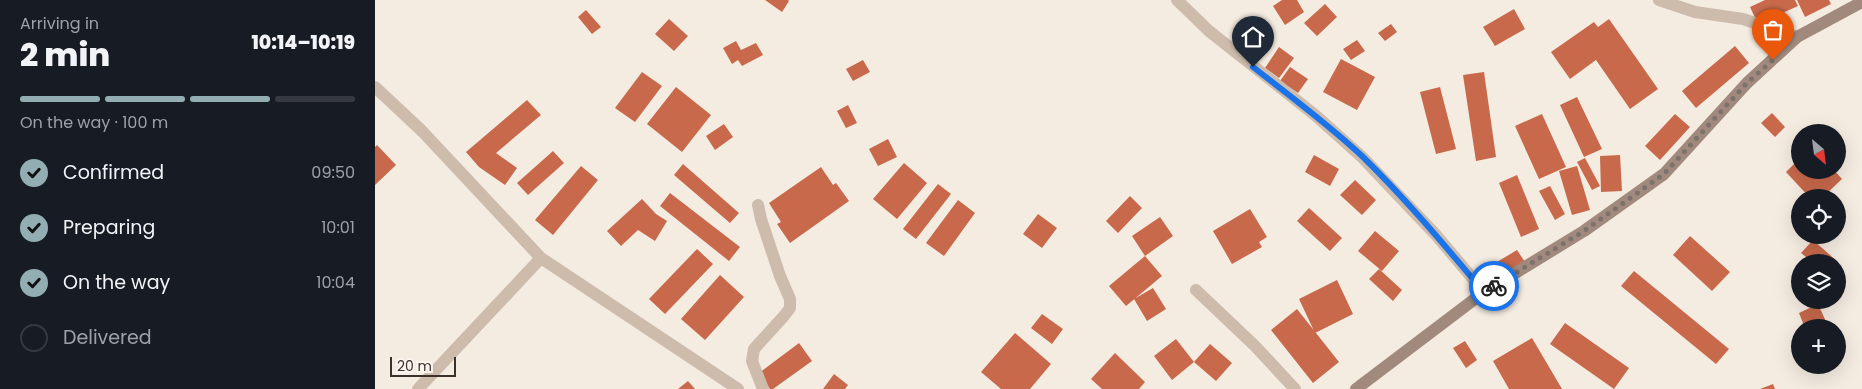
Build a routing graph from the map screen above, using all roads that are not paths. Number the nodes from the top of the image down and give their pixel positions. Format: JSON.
{"nodes":[{"id":1,"x":1177,"y":0,"type":"edge"},
{"id":2,"x":1659,"y":0,"type":"edge"},
{"id":3,"x":1862,"y":2,"type":"edge"},
{"id":4,"x":1797,"y":37,"type":"junction"},
{"id":5,"x":375,"y":88,"type":"edge"},
{"id":6,"x":758,"y":205,"type":"dead end"},
{"id":7,"x":541,"y":258,"type":"junction"},
{"id":8,"x":1196,"y":290,"type":"dead end"},
{"id":9,"x":1484,"y":292,"type":"junction"},
{"id":10,"x":418,"y":389,"type":"edge"},
{"id":11,"x":738,"y":389,"type":"edge"},
{"id":12,"x":763,"y":389,"type":"edge"},
{"id":13,"x":1295,"y":389,"type":"edge"},
{"id":14,"x":1356,"y":389,"type":"edge"}],
"edges":[{"from":1,"to":9,"type":"street"},
{"from":2,"to":4,"type":"street"},
{"from":3,"to":4,"type":"street"},
{"from":4,"to":9,"type":"street"},
{"from":5,"to":7,"type":"street"},
{"from":6,"to":12,"type":"street"},
{"from":7,"to":10,"type":"street"},
{"from":7,"to":11,"type":"street"},
{"from":8,"to":13,"type":"street"},
{"from":9,"to":14,"type":"street"}]}
